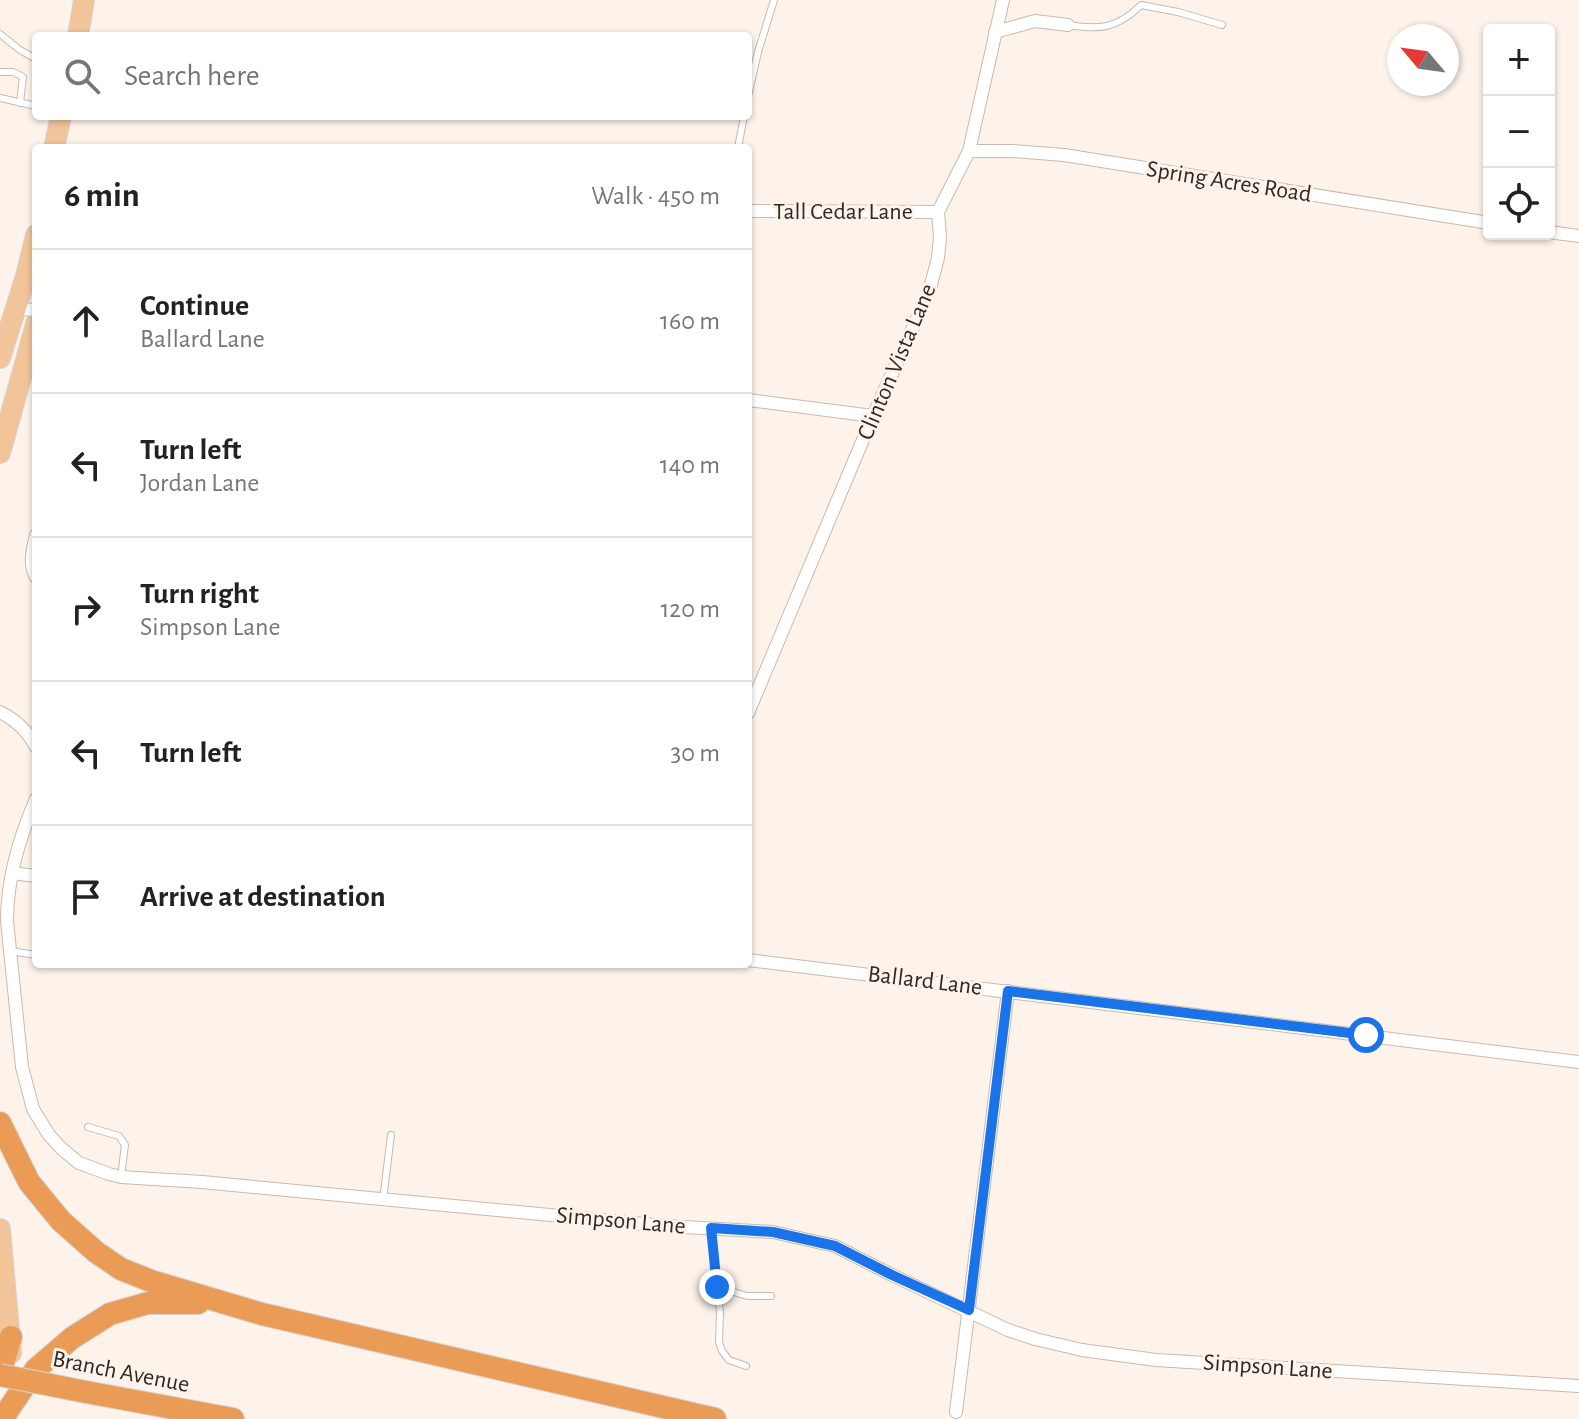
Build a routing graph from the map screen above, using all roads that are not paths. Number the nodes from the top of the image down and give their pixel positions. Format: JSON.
{"nodes":[{"id":1,"x":84,"y":0,"type":"edge"},
{"id":2,"x":774,"y":0,"type":"edge"},
{"id":3,"x":1003,"y":0,"type":"edge"},
{"id":4,"x":1068,"y":25,"type":"joint"},
{"id":5,"x":1222,"y":25,"type":"dead end"},
{"id":6,"x":79,"y":32,"type":"edge"},
{"id":7,"x":995,"y":32,"type":"junction"},
{"id":8,"x":0,"y":34,"type":"edge"},
{"id":9,"x":32,"y":57,"type":"edge"},
{"id":10,"x":0,"y":72,"type":"edge"},
{"id":11,"x":752,"y":78,"type":"edge"},
{"id":12,"x":0,"y":98,"type":"edge"},
{"id":13,"x":20,"y":103,"type":"junction"},
{"id":14,"x":32,"y":105,"type":"edge"},
{"id":15,"x":60,"y":120,"type":"edge"},
{"id":16,"x":68,"y":120,"type":"edge"},
{"id":17,"x":743,"y":120,"type":"edge"},
{"id":18,"x":55,"y":144,"type":"edge"},
{"id":19,"x":66,"y":144,"type":"edge"},
{"id":20,"x":739,"y":144,"type":"edge"},
{"id":21,"x":969,"y":151,"type":"junction"},
{"id":22,"x":752,"y":211,"type":"edge"},
{"id":23,"x":938,"y":212,"type":"junction"},
{"id":24,"x":1483,"y":222,"type":"edge"},
{"id":25,"x":1555,"y":233,"type":"edge"},
{"id":26,"x":1579,"y":236,"type":"edge"},
{"id":27,"x":32,"y":265,"type":"edge"},
{"id":28,"x":26,"y":309,"type":"edge"},
{"id":29,"x":32,"y":338,"type":"edge"},
{"id":30,"x":2,"y":347,"type":"edge"},
{"id":31,"x":752,"y":401,"type":"edge"},
{"id":32,"x":873,"y":416,"type":"junction"},
{"id":33,"x":0,"y":453,"type":"edge"},
{"id":34,"x":752,"y":674,"type":"edge"},
{"id":35,"x":764,"y":676,"type":"junction"},
{"id":36,"x":752,"y":704,"type":"edge"},
{"id":37,"x":0,"y":712,"type":"edge"},
{"id":38,"x":32,"y":741,"type":"edge"},
{"id":39,"x":32,"y":809,"type":"edge"},
{"id":40,"x":12,"y":873,"type":"junction"},
{"id":41,"x":32,"y":876,"type":"edge"},
{"id":42,"x":10,"y":951,"type":"junction"},
{"id":43,"x":32,"y":954,"type":"edge"},
{"id":44,"x":752,"y":960,"type":"edge"},
{"id":45,"x":1008,"y":991,"type":"junction"},
{"id":46,"x":1579,"y":1062,"type":"edge"},
{"id":47,"x":0,"y":1123,"type":"edge"},
{"id":48,"x":88,"y":1127,"type":"dead end"},
{"id":49,"x":391,"y":1135,"type":"dead end"},
{"id":50,"x":121,"y":1177,"type":"junction"},
{"id":51,"x":383,"y":1200,"type":"junction"},
{"id":52,"x":711,"y":1228,"type":"junction"},
{"id":53,"x":0,"y":1229,"type":"edge"},
{"id":54,"x":717,"y":1287,"type":"junction"},
{"id":55,"x":771,"y":1296,"type":"dead end"},
{"id":56,"x":232,"y":1304,"type":"junction"},
{"id":57,"x":969,"y":1310,"type":"junction"},
{"id":58,"x":11,"y":1337,"type":"junction"},
{"id":59,"x":746,"y":1366,"type":"dead end"},
{"id":60,"x":0,"y":1374,"type":"edge"},
{"id":61,"x":1579,"y":1386,"type":"edge"},
{"id":62,"x":7,"y":1411,"type":"edge"},
{"id":63,"x":956,"y":1412,"type":"dead end"},
{"id":64,"x":233,"y":1419,"type":"edge"},
{"id":65,"x":715,"y":1419,"type":"edge"}],
"edges":[{"from":1,"to":6,"type":"main road"},
{"from":2,"to":11,"type":"lane"},
{"from":3,"to":7,"type":"street","name":"Clinton Vista Lane"},
{"from":4,"to":5,"type":"lane"},
{"from":4,"to":7,"type":"street"},
{"from":7,"to":21,"type":"street","name":"Clinton Vista Lane"},
{"from":8,"to":9,"type":"lane"},
{"from":10,"to":13,"type":"lane"},
{"from":12,"to":13,"type":"lane"},
{"from":13,"to":14,"type":"lane"},
{"from":15,"to":18,"type":"main road"},
{"from":16,"to":19,"type":"main road"},
{"from":17,"to":20,"type":"lane"},
{"from":21,"to":23,"type":"street","name":"Clinton Vista Lane"},
{"from":21,"to":24,"type":"street","name":"Spring Acres Road"},
{"from":22,"to":23,"type":"street","name":"Tall Cedar Lane"},
{"from":23,"to":32,"type":"street","name":"Clinton Vista Lane"},
{"from":25,"to":26,"type":"street"},
{"from":27,"to":28,"type":"main road"},
{"from":28,"to":30,"type":"main road"},
{"from":29,"to":33,"type":"main road"},
{"from":31,"to":32,"type":"street"},
{"from":32,"to":35,"type":"street","name":"Clinton Vista Lane"},
{"from":34,"to":35,"type":"street"},
{"from":35,"to":36,"type":"street","name":"Clinton Vista Lane"},
{"from":37,"to":38,"type":"street"},
{"from":39,"to":40,"type":"street","name":"Simpson Lane"},
{"from":40,"to":41,"type":"street"},
{"from":40,"to":42,"type":"street","name":"Simpson Lane"},
{"from":42,"to":43,"type":"lane"},
{"from":42,"to":50,"type":"street","name":"Simpson Lane"},
{"from":44,"to":45,"type":"street","name":"Ballard Lane"},
{"from":45,"to":46,"type":"street","name":"Ballard Lane"},
{"from":45,"to":57,"type":"street"},
{"from":47,"to":56,"type":"highway"},
{"from":48,"to":50,"type":"lane"},
{"from":49,"to":51,"type":"lane"},
{"from":50,"to":51,"type":"street","name":"Simpson Lane"},
{"from":51,"to":52,"type":"street","name":"Simpson Lane"},
{"from":52,"to":54,"type":"lane"},
{"from":52,"to":57,"type":"street","name":"Simpson Lane"},
{"from":53,"to":58,"type":"main road"},
{"from":54,"to":55,"type":"lane"},
{"from":54,"to":59,"type":"lane"},
{"from":56,"to":62,"type":"highway"},
{"from":56,"to":65,"type":"highway"},
{"from":57,"to":61,"type":"street","name":"Simpson Lane"},
{"from":57,"to":63,"type":"street"},
{"from":58,"to":60,"type":"highway"},
{"from":58,"to":62,"type":"main road"},
{"from":60,"to":64,"type":"highway","name":"Branch Avenue","bridge":true}]}
